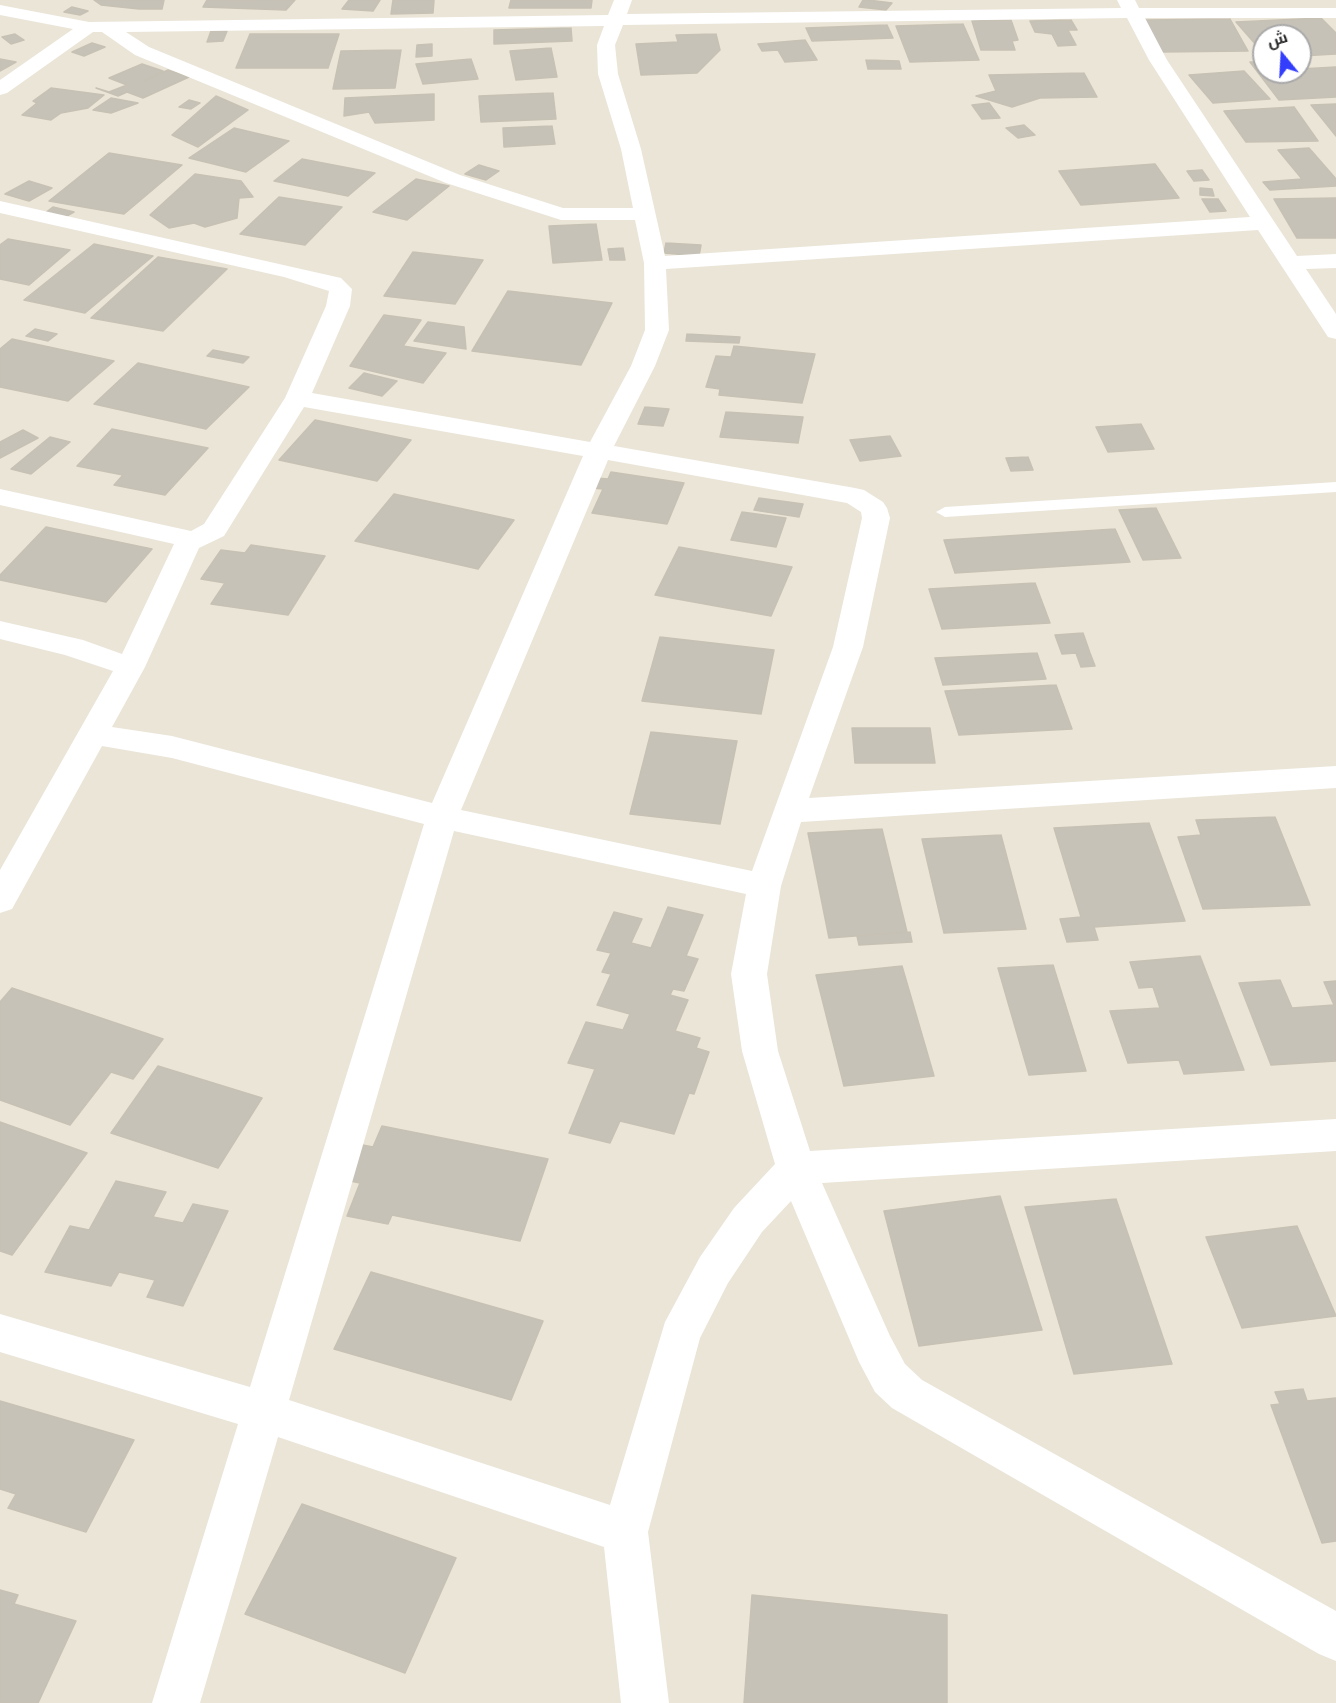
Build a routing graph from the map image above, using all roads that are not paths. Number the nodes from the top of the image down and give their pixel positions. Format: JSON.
{"nodes":[{"id":1,"x":50,"y":0,"type":"edge"},
{"id":2,"x":1129,"y":6,"type":"edge"},
{"id":3,"x":331,"y":8,"type":"dead end"},
{"id":4,"x":0,"y":10,"type":"edge"},
{"id":5,"x":619,"y":10,"type":"edge"},
{"id":6,"x":1336,"y":13,"type":"edge"},
{"id":7,"x":30,"y":17,"type":"junction"},
{"id":8,"x":320,"y":25,"type":"junction"},
{"id":9,"x":97,"y":27,"type":"junction"},
{"id":10,"x":0,"y":89,"type":"edge"},
{"id":11,"x":0,"y":207,"type":"edge"},
{"id":12,"x":645,"y":214,"type":"junction"},
{"id":13,"x":1264,"y":223,"type":"junction"},
{"id":14,"x":1336,"y":261,"type":"edge"},
{"id":15,"x":655,"y":263,"type":"junction"},
{"id":16,"x":1290,"y":263,"type":"junction"},
{"id":17,"x":1336,"y":332,"type":"edge"},
{"id":18,"x":297,"y":398,"type":"junction"},
{"id":19,"x":599,"y":450,"type":"junction"},
{"id":20,"x":1336,"y":487,"type":"edge"},
{"id":21,"x":0,"y":497,"type":"edge"},
{"id":22,"x":945,"y":512,"type":"dead end"},
{"id":23,"x":188,"y":543,"type":"junction"},
{"id":24,"x":0,"y":630,"type":"edge"},
{"id":25,"x":130,"y":667,"type":"junction"},
{"id":26,"x":94,"y":734,"type":"junction"},
{"id":27,"x":1336,"y":777,"type":"edge"},
{"id":28,"x":788,"y":811,"type":"junction"},
{"id":29,"x":442,"y":817,"type":"junction"},
{"id":30,"x":764,"y":886,"type":"junction"},
{"id":31,"x":0,"y":900,"type":"edge"},
{"id":32,"x":1336,"y":1135,"type":"edge"},
{"id":33,"x":796,"y":1168,"type":"junction"},
{"id":34,"x":0,"y":1333,"type":"edge"},
{"id":35,"x":262,"y":1411,"type":"junction"},
{"id":36,"x":625,"y":1532,"type":"junction"},
{"id":37,"x":1336,"y":1637,"type":"edge"},
{"id":38,"x":176,"y":1703,"type":"edge"},
{"id":39,"x":645,"y":1703,"type":"edge"}],
"edges":[{"from":1,"to":7,"type":"street"},
{"from":2,"to":5,"type":"street"},
{"from":2,"to":6,"type":"street"},
{"from":2,"to":13,"type":"street"},
{"from":3,"to":8,"type":"street"},
{"from":4,"to":7,"type":"street"},
{"from":5,"to":8,"type":"street"},
{"from":5,"to":12,"type":"street"},
{"from":7,"to":9,"type":"street"},
{"from":8,"to":9,"type":"street"},
{"from":9,"to":10,"type":"street"},
{"from":9,"to":12,"type":"street"},
{"from":11,"to":18,"type":"street"},
{"from":12,"to":15,"type":"street"},
{"from":13,"to":15,"type":"street"},
{"from":13,"to":16,"type":"street"},
{"from":14,"to":16,"type":"street"},
{"from":15,"to":19,"type":"street"},
{"from":16,"to":17,"type":"street"},
{"from":18,"to":19,"type":"street"},
{"from":18,"to":23,"type":"street"},
{"from":19,"to":28,"type":"street"},
{"from":19,"to":29,"type":"street"},
{"from":20,"to":22,"type":"lane"},
{"from":21,"to":23,"type":"street"},
{"from":23,"to":25,"type":"street"},
{"from":24,"to":25,"type":"street"},
{"from":25,"to":26,"type":"street"},
{"from":26,"to":29,"type":"street"},
{"from":26,"to":31,"type":"street"},
{"from":27,"to":28,"type":"street"},
{"from":28,"to":30,"type":"street"},
{"from":29,"to":30,"type":"street"},
{"from":29,"to":35,"type":"street"},
{"from":30,"to":33,"type":"street"},
{"from":32,"to":33,"type":"street"},
{"from":33,"to":36,"type":"street"},
{"from":33,"to":37,"type":"street"},
{"from":34,"to":35,"type":"street"},
{"from":35,"to":36,"type":"street"},
{"from":35,"to":38,"type":"street"},
{"from":36,"to":39,"type":"street"}]}
